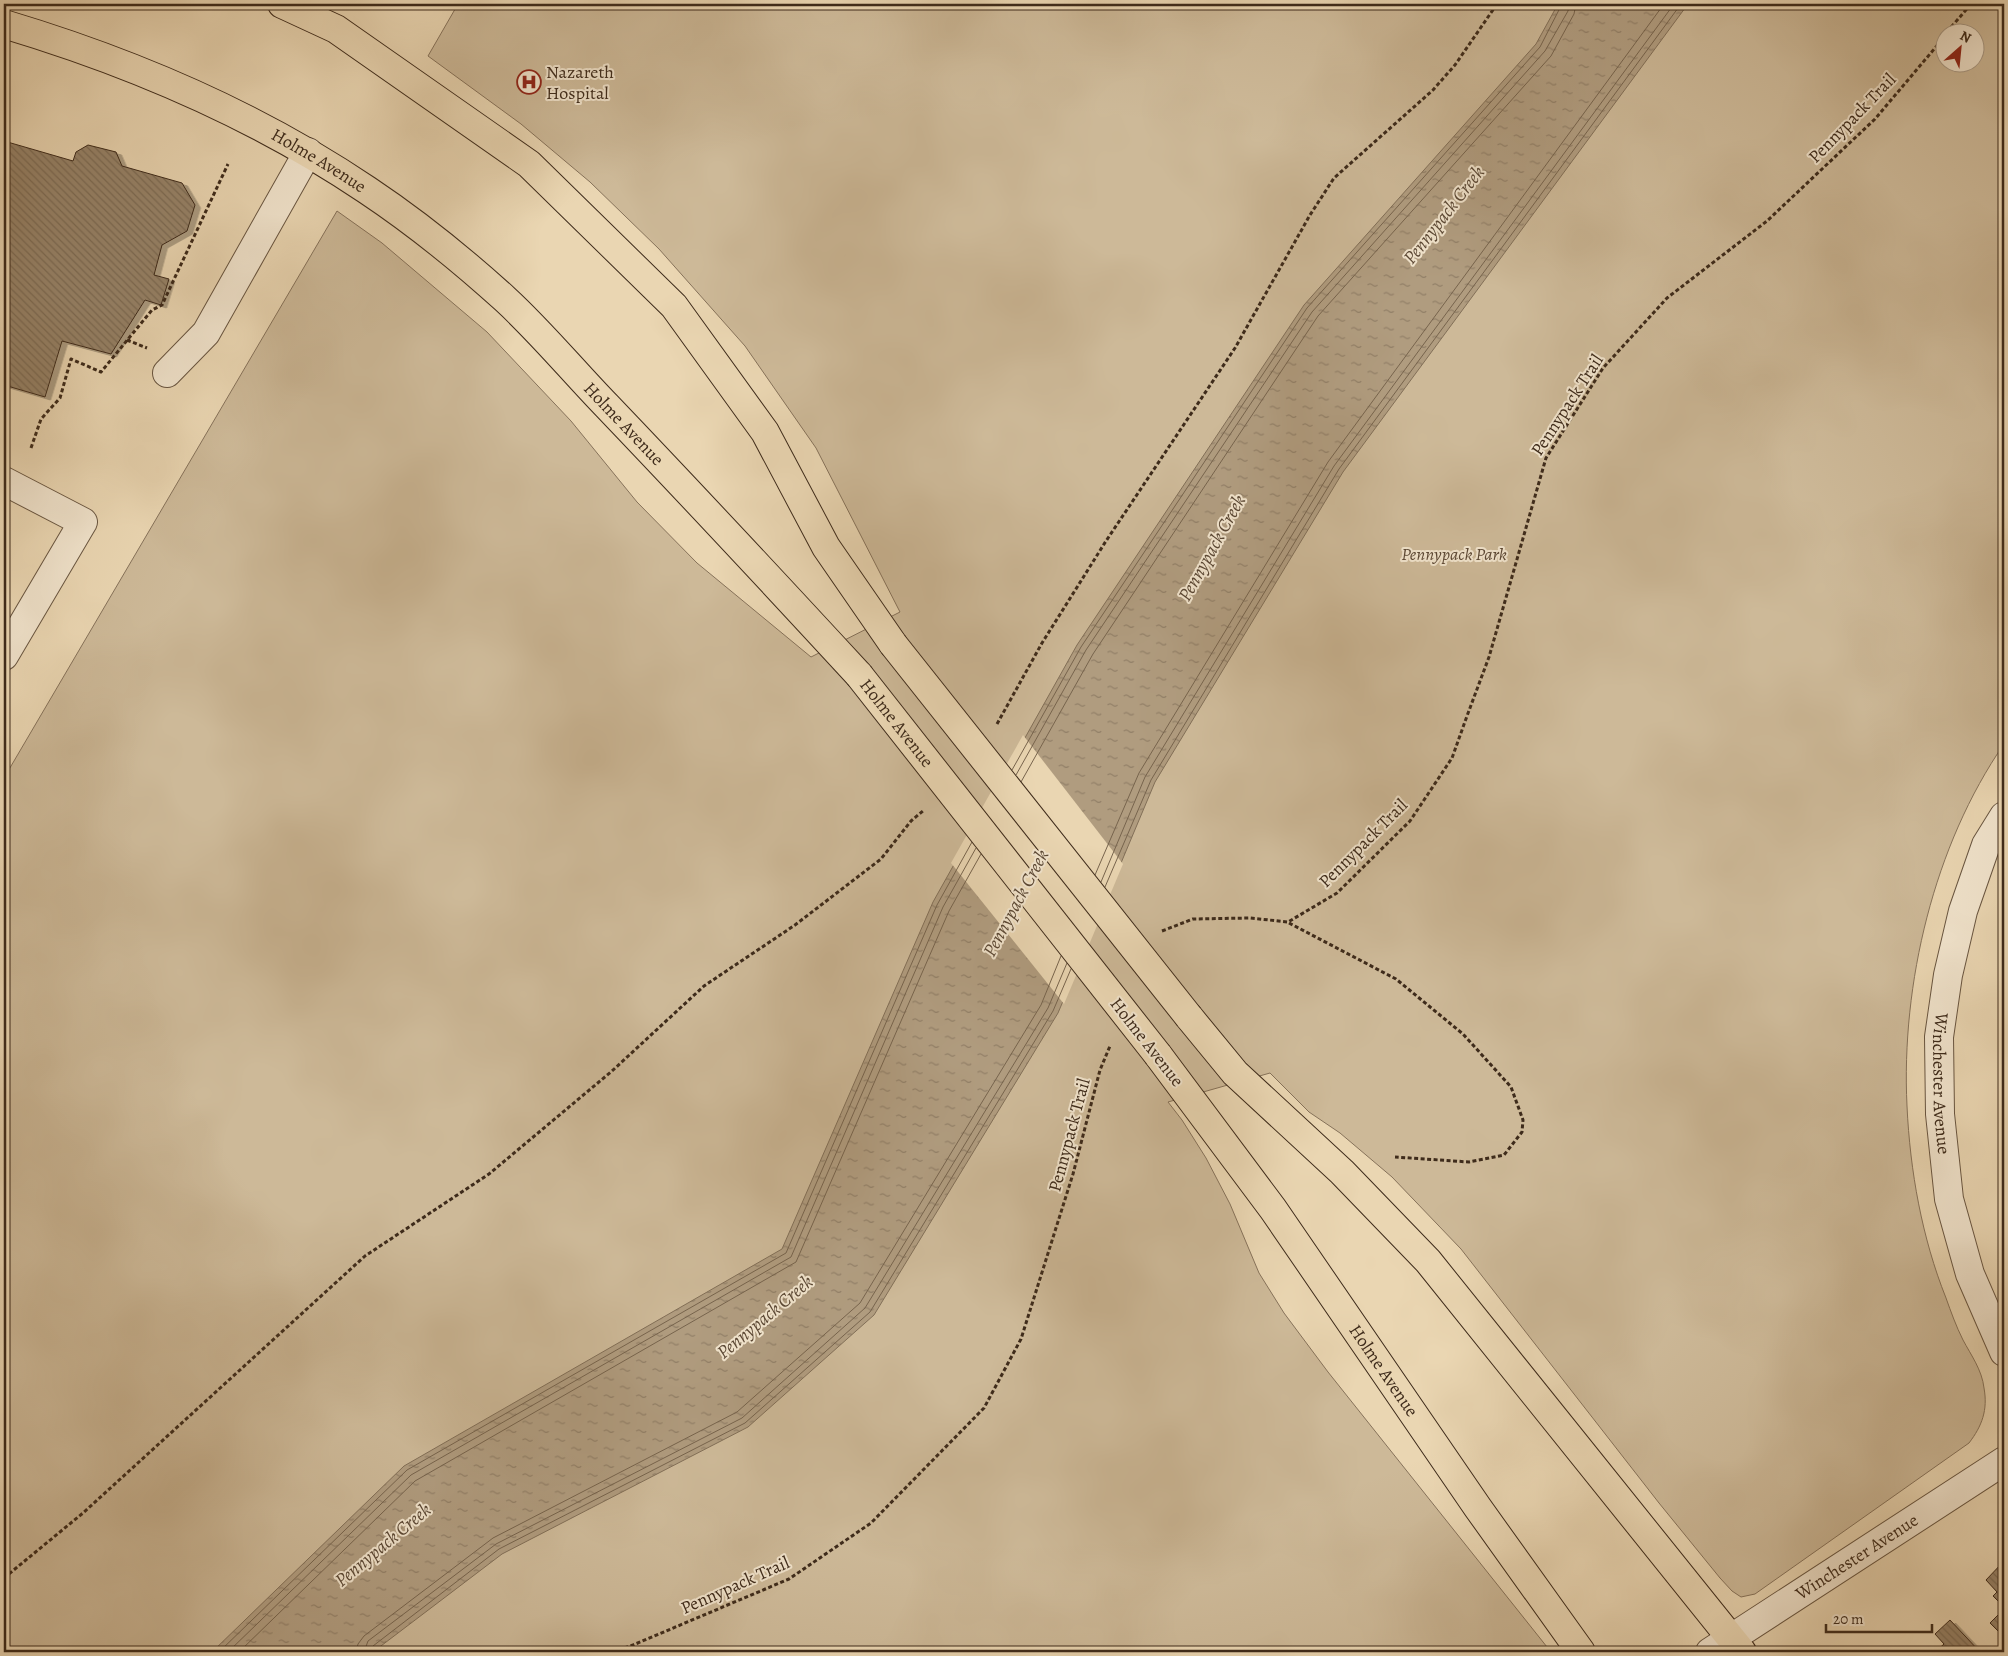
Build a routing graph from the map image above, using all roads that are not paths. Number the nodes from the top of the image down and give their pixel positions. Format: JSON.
{"nodes":[{"id":1,"x":282,"y":4,"type":"edge"},
{"id":2,"x":4,"y":24,"type":"edge"},
{"id":3,"x":308,"y":152,"type":"junction"},
{"id":4,"x":167,"y":373,"type":"dead end"},
{"id":5,"x":4,"y":482,"type":"edge"},
{"id":6,"x":4,"y":656,"type":"edge"},
{"id":7,"x":2004,"y":816,"type":"edge"},
{"id":8,"x":2004,"y":1352,"type":"edge"},
{"id":9,"x":2004,"y":1461,"type":"edge"},
{"id":10,"x":1727,"y":1648,"type":"edge"},
{"id":11,"x":1581,"y":1652,"type":"edge"}],
"edges":[{"from":1,"to":10,"type":"main road","bridge":true},
{"from":2,"to":3,"type":"main road","name":"Holme Avenue"},
{"from":3,"to":4,"type":"street"},
{"from":3,"to":11,"type":"main road","name":"Holme Avenue","bridge":true},
{"from":5,"to":6,"type":"street"},
{"from":7,"to":8,"type":"street","name":"Winchester Avenue"},
{"from":9,"to":10,"type":"street","name":"Winchester Avenue"}]}
